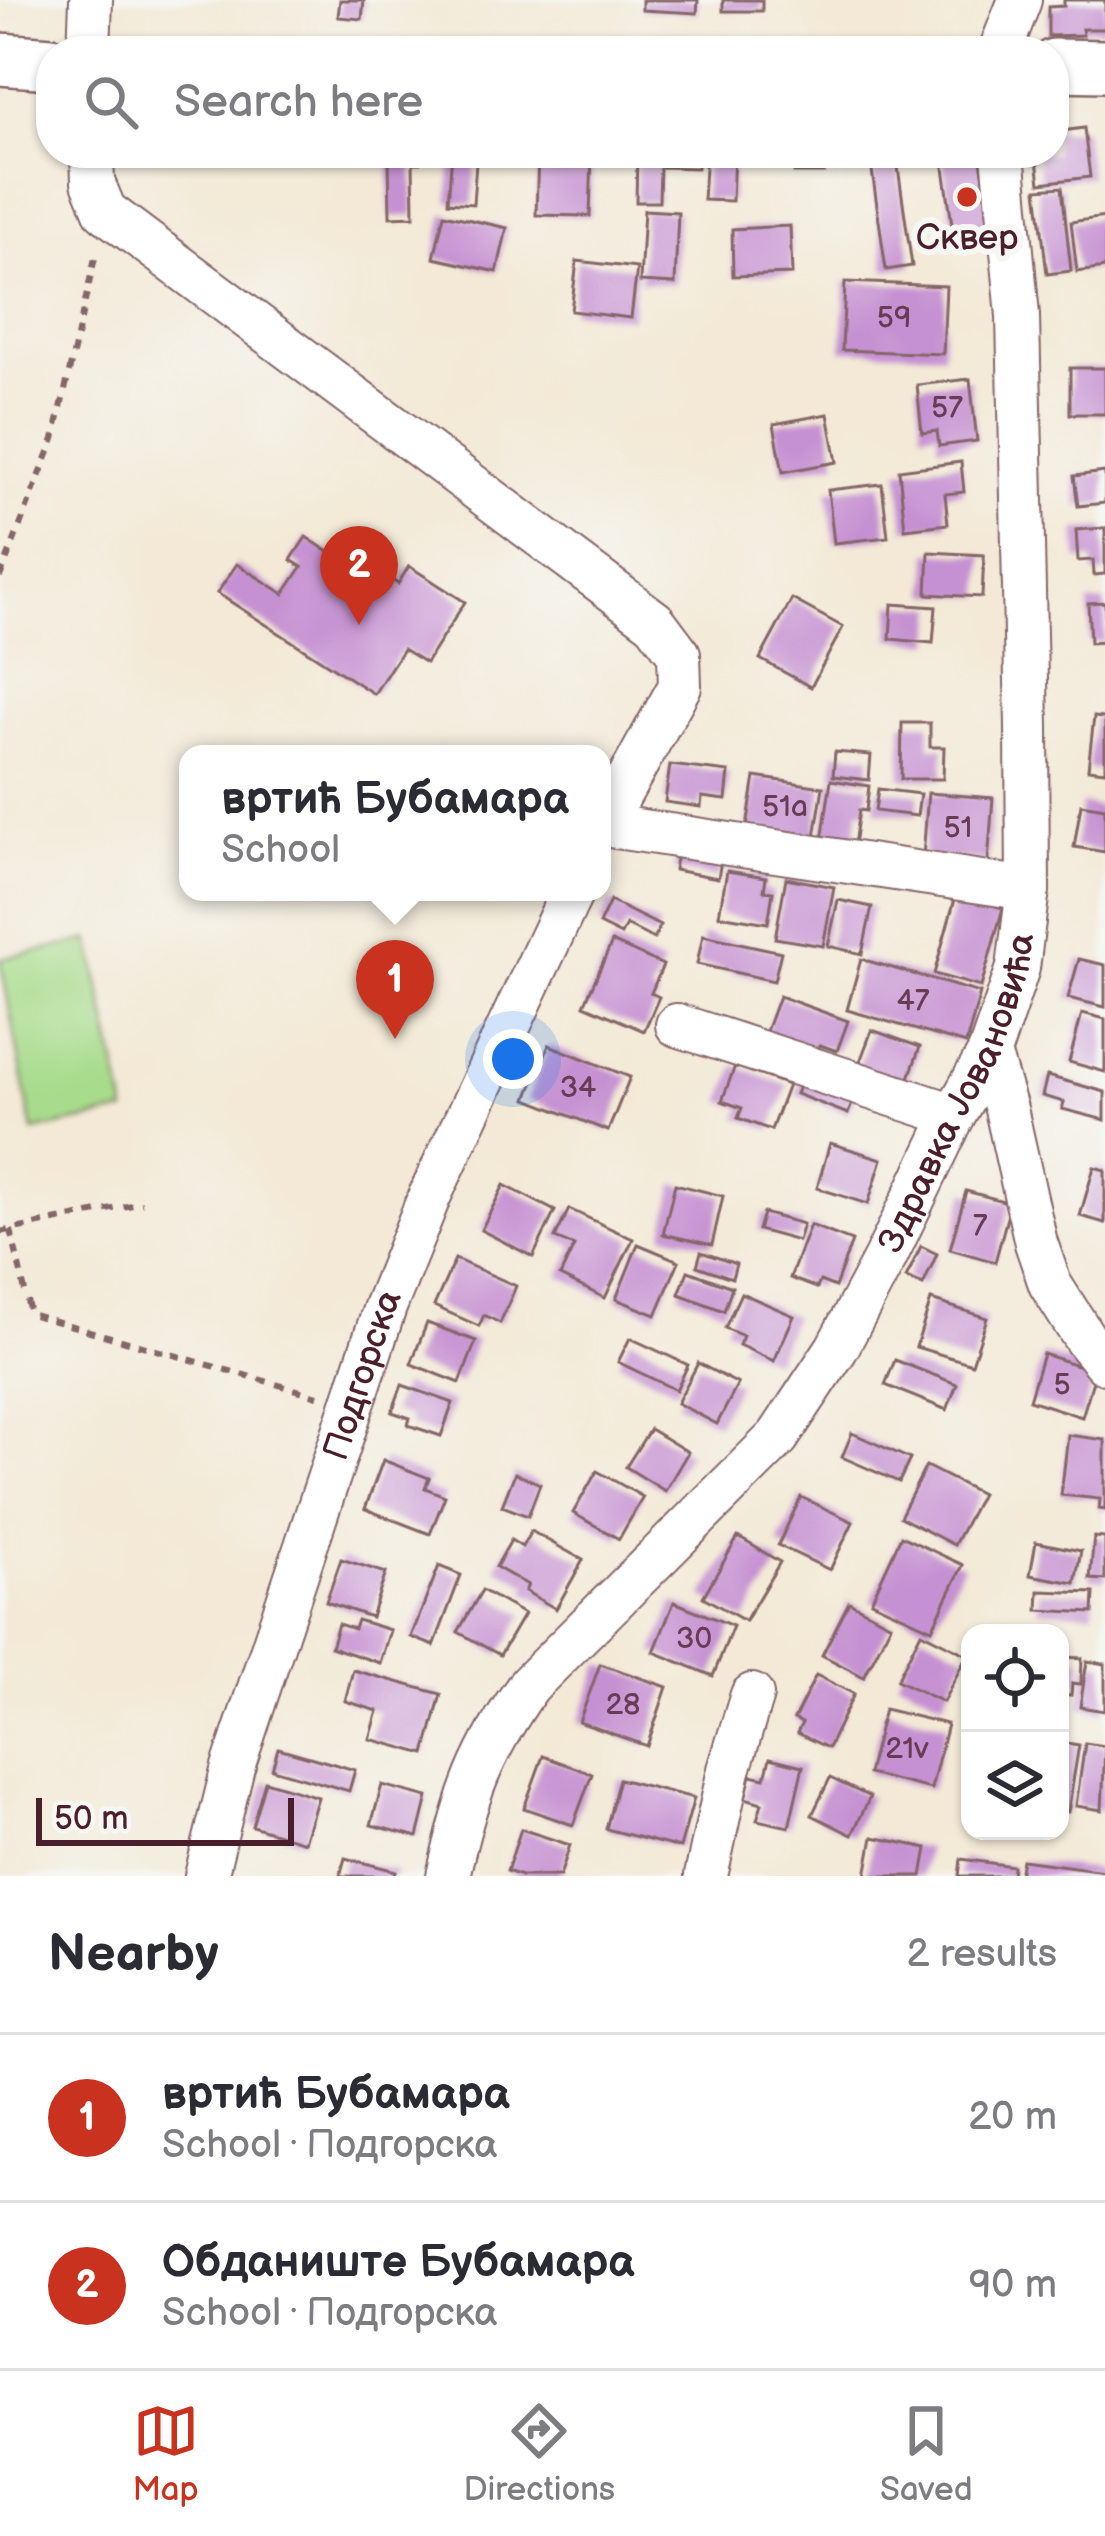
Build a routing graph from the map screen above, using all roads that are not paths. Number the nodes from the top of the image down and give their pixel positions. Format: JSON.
{"nodes":[{"id":1,"x":91,"y":0,"type":"edge"},
{"id":2,"x":1020,"y":0,"type":"edge"},
{"id":3,"x":89,"y":36,"type":"edge"},
{"id":4,"x":1006,"y":36,"type":"edge"},
{"id":5,"x":0,"y":59,"type":"edge"},
{"id":6,"x":36,"y":62,"type":"edge"},
{"id":7,"x":1069,"y":65,"type":"edge"},
{"id":8,"x":1105,"y":66,"type":"edge"},
{"id":9,"x":93,"y":168,"type":"edge"},
{"id":10,"x":1005,"y":168,"type":"edge"},
{"id":11,"x":611,"y":811,"type":"edge"},
{"id":12,"x":611,"y":827,"type":"edge"},
{"id":13,"x":1028,"y":889,"type":"junction"},
{"id":14,"x":568,"y":901,"type":"edge"},
{"id":15,"x":677,"y":1025,"type":"dead end"},
{"id":16,"x":989,"y":1053,"type":"junction"},
{"id":17,"x":954,"y":1114,"type":"junction"},
{"id":18,"x":1105,"y":1363,"type":"edge"},
{"id":19,"x":752,"y":1695,"type":"dead end"},
{"id":20,"x":206,"y":1876,"type":"edge"},
{"id":21,"x":448,"y":1876,"type":"edge"},
{"id":22,"x":706,"y":1876,"type":"edge"}],
"edges":[{"from":1,"to":3,"type":"street"},
{"from":2,"to":4,"type":"street"},
{"from":5,"to":6,"type":"street"},
{"from":7,"to":8,"type":"street"},
{"from":9,"to":11,"type":"street"},
{"from":10,"to":13,"type":"street","name":"Здравка Јовановића"},
{"from":12,"to":13,"type":"street"},
{"from":13,"to":16,"type":"street","name":"Здравка Јовановића"},
{"from":14,"to":20,"type":"street","name":"Подгорска"},
{"from":15,"to":17,"type":"street"},
{"from":16,"to":17,"type":"street","name":"Здравка Јовановића"},
{"from":16,"to":18,"type":"street"},
{"from":17,"to":21,"type":"street","name":"Здравка Јовановића"},
{"from":19,"to":22,"type":"street"}]}
